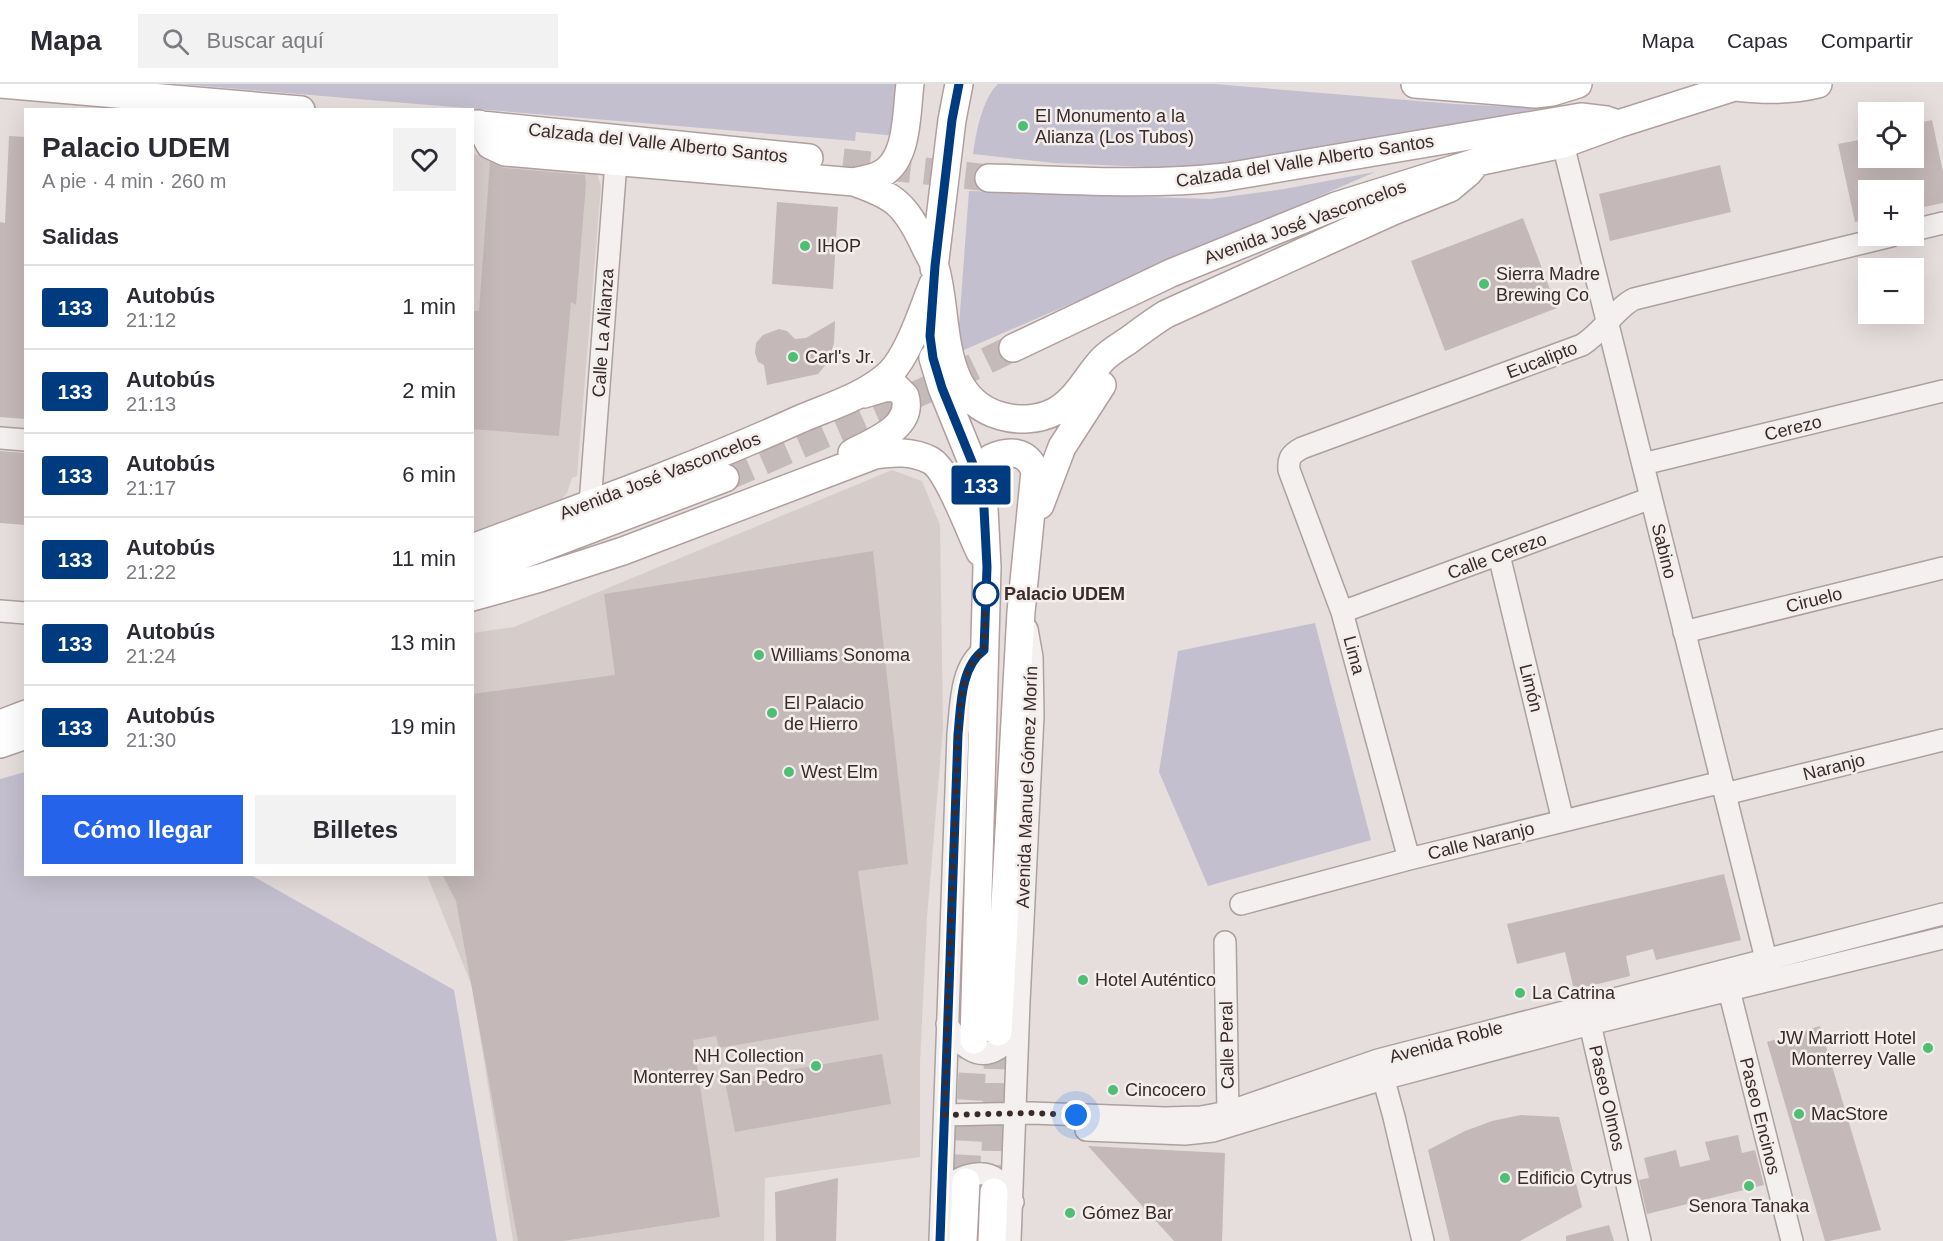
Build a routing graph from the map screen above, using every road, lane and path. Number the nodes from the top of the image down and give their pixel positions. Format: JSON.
{"nodes":[{"id":1,"x":0,"y":84,"type":"edge"},
{"id":2,"x":910,"y":84,"type":"edge"},
{"id":3,"x":1415,"y":84,"type":"edge"},
{"id":4,"x":1578,"y":84,"type":"edge"},
{"id":5,"x":1818,"y":84,"type":"edge"},
{"id":6,"x":1740,"y":85,"type":"edge"},
{"id":7,"x":964,"y":90,"type":"edge"},
{"id":8,"x":160,"y":103,"type":"edge"},
{"id":9,"x":261,"y":108,"type":"edge"},
{"id":10,"x":476,"y":124,"type":"edge"},
{"id":11,"x":1618,"y":124,"type":"junction"},
{"id":12,"x":1563,"y":144,"type":"junction"},
{"id":13,"x":616,"y":162,"type":"junction"},
{"id":14,"x":1477,"y":162,"type":"junction"},
{"id":15,"x":848,"y":172,"type":"junction"},
{"id":16,"x":989,"y":178,"type":"tunnel mouth"},
{"id":17,"x":1943,"y":223,"type":"edge"},
{"id":18,"x":1924,"y":228,"type":"edge"},
{"id":19,"x":1858,"y":244,"type":"edge"},
{"id":20,"x":934,"y":275,"type":"junction"},
{"id":21,"x":1608,"y":324,"type":"junction"},
{"id":22,"x":1130,"y":339,"type":"junction"},
{"id":23,"x":1013,"y":348,"type":"tunnel mouth"},
{"id":24,"x":1943,"y":392,"type":"edge"},
{"id":25,"x":845,"y":399,"type":"junction"},
{"id":26,"x":0,"y":438,"type":"edge"},
{"id":27,"x":24,"y":440,"type":"edge"},
{"id":28,"x":1290,"y":456,"type":"joint"},
{"id":29,"x":1643,"y":464,"type":"junction"},
{"id":30,"x":725,"y":478,"type":"tunnel mouth"},
{"id":31,"x":784,"y":489,"type":"junction"},
{"id":32,"x":983,"y":489,"type":"junction"},
{"id":33,"x":1651,"y":498,"type":"junction"},
{"id":34,"x":590,"y":504,"type":"junction"},
{"id":35,"x":1029,"y":544,"type":"junction"},
{"id":36,"x":474,"y":547,"type":"edge"},
{"id":37,"x":1498,"y":555,"type":"junction"},
{"id":38,"x":987,"y":567,"type":"junction"},
{"id":39,"x":1943,"y":568,"type":"edge"},
{"id":40,"x":474,"y":573,"type":"edge"},
{"id":41,"x":474,"y":596,"type":"edge"},
{"id":42,"x":0,"y":611,"type":"edge"},
{"id":43,"x":1342,"y":612,"type":"junction"},
{"id":44,"x":24,"y":613,"type":"edge"},
{"id":45,"x":1684,"y":632,"type":"junction"},
{"id":46,"x":984,"y":650,"type":"junction"},
{"id":47,"x":24,"y":715,"type":"edge"},
{"id":48,"x":0,"y":724,"type":"edge"},
{"id":49,"x":24,"y":736,"type":"edge"},
{"id":50,"x":1943,"y":740,"type":"edge"},
{"id":51,"x":0,"y":744,"type":"edge"},
{"id":52,"x":1723,"y":788,"type":"junction"},
{"id":53,"x":1563,"y":821,"type":"junction"},
{"id":54,"x":1408,"y":859,"type":"junction"},
{"id":55,"x":1241,"y":904,"type":"dead end"},
{"id":56,"x":1939,"y":915,"type":"edge"},
{"id":57,"x":1225,"y":942,"type":"dead end"},
{"id":58,"x":1942,"y":944,"type":"edge"},
{"id":59,"x":1766,"y":959,"type":"junction"},
{"id":60,"x":1729,"y":990,"type":"junction"},
{"id":61,"x":947,"y":1024,"type":"junction"},
{"id":62,"x":1590,"y":1024,"type":"junction"},
{"id":63,"x":996,"y":1032,"type":"junction"},
{"id":64,"x":1380,"y":1070,"type":"junction"},
{"id":65,"x":1228,"y":1112,"type":"junction"},
{"id":66,"x":1015,"y":1121,"type":"junction"},
{"id":67,"x":945,"y":1122,"type":"junction"},
{"id":68,"x":966,"y":1182,"type":"tunnel mouth"},
{"id":69,"x":1004,"y":1197,"type":"junction"},
{"id":70,"x":941,"y":1203,"type":"junction"},
{"id":71,"x":940,"y":1241,"type":"edge"},
{"id":72,"x":963,"y":1241,"type":"edge"},
{"id":73,"x":992,"y":1241,"type":"edge"},
{"id":74,"x":1010,"y":1241,"type":"edge"},
{"id":75,"x":1423,"y":1241,"type":"edge"},
{"id":76,"x":1640,"y":1241,"type":"edge"},
{"id":77,"x":1792,"y":1241,"type":"edge"}],
"edges":[{"from":1,"to":8,"type":"main road"},
{"from":2,"to":15,"type":"main road"},
{"from":3,"to":4,"type":"main road"},
{"from":5,"to":6,"type":"main road"},
{"from":6,"to":11,"type":"main road","name":"Avenida José Vasconcelos"},
{"from":7,"to":20,"type":"main road","name":"Avenida Manuel Gómez Morín"},
{"from":8,"to":9,"type":"main road"},
{"from":10,"to":13,"type":"main road"},
{"from":10,"to":15,"type":"main road","name":"Calzada del Valle Alberto Santos"},
{"from":11,"to":12,"type":"main road","name":"Avenida José Vasconcelos"},
{"from":11,"to":16,"type":"main road","name":"Calzada del Valle Alberto Santos"},
{"from":12,"to":14,"type":"main road","name":"Avenida José Vasconcelos"},
{"from":12,"to":21,"type":"street","name":"Sabino"},
{"from":13,"to":15,"type":"main road"},
{"from":13,"to":34,"type":"street","name":"Calle La Alianza"},
{"from":14,"to":22,"type":"main road"},
{"from":14,"to":23,"type":"main road","name":"Avenida José Vasconcelos"},
{"from":15,"to":20,"type":"main road"},
{"from":17,"to":18,"type":"street"},
{"from":19,"to":21,"type":"street","name":"Eucalipto"},
{"from":20,"to":22,"type":"main road"},
{"from":20,"to":25,"type":"main road"},
{"from":20,"to":32,"type":"main road","name":"Avenida Manuel Gómez Morín"},
{"from":21,"to":28,"type":"street","name":"Eucalipto"},
{"from":21,"to":29,"type":"street","name":"Sabino"},
{"from":22,"to":35,"type":"main road"},
{"from":24,"to":29,"type":"street","name":"Cerezo"},
{"from":25,"to":31,"type":"main road"},
{"from":25,"to":34,"type":"main road","name":"Avenida José Vasconcelos"},
{"from":26,"to":27,"type":"street"},
{"from":28,"to":43,"type":"street","name":"Lima"},
{"from":29,"to":33,"type":"street","name":"Sabino"},
{"from":30,"to":40,"type":"main road","name":"Avenida José Vasconcelos"},
{"from":31,"to":38,"type":"main road"},
{"from":31,"to":41,"type":"main road"},
{"from":32,"to":35,"type":"main road"},
{"from":32,"to":38,"type":"main road","name":"Avenida Manuel Gómez Morín"},
{"from":33,"to":37,"type":"street","name":"Calle Cerezo"},
{"from":33,"to":45,"type":"street","name":"Sabino"},
{"from":34,"to":36,"type":"main road","name":"Avenida José Vasconcelos"},
{"from":35,"to":63,"type":"main road","name":"Avenida Manuel Gómez Morín"},
{"from":37,"to":43,"type":"street","name":"Calle Cerezo"},
{"from":37,"to":53,"type":"street","name":"Limón"},
{"from":38,"to":46,"type":"main road","name":"Avenida Manuel Gómez Morín"},
{"from":39,"to":45,"type":"street","name":"Ciruelo"},
{"from":42,"to":44,"type":"street"},
{"from":43,"to":54,"type":"street","name":"Lima"},
{"from":45,"to":52,"type":"street","name":"Sabino"},
{"from":46,"to":61,"type":"street"},
{"from":46,"to":63,"type":"main road","name":"Avenida Manuel Gómez Morín"},
{"from":47,"to":48,"type":"main road"},
{"from":49,"to":51,"type":"main road"},
{"from":50,"to":52,"type":"street","name":"Naranjo"},
{"from":52,"to":53,"type":"street","name":"Calle Naranjo"},
{"from":52,"to":59,"type":"street","name":"Sabino"},
{"from":53,"to":54,"type":"street","name":"Calle Naranjo"},
{"from":54,"to":55,"type":"street","name":"Calle Naranjo"},
{"from":56,"to":58,"type":"street"},
{"from":56,"to":59,"type":"street","name":"Avenida Roble"},
{"from":57,"to":65,"type":"street","name":"Calle Peral"},
{"from":58,"to":60,"type":"street","name":"Avenida Roble"},
{"from":59,"to":64,"type":"street","name":"Avenida Roble"},
{"from":60,"to":62,"type":"street","name":"Avenida Roble"},
{"from":60,"to":77,"type":"street","name":"Paseo Encinos"},
{"from":61,"to":63,"type":"street"},
{"from":61,"to":67,"type":"street"},
{"from":62,"to":64,"type":"street","name":"Avenida Roble"},
{"from":62,"to":76,"type":"street","name":"Paseo Olmos"},
{"from":63,"to":66,"type":"street","name":"Avenida Manuel Gómez Morín"},
{"from":64,"to":65,"type":"street","name":"Avenida Roble"},
{"from":64,"to":66,"type":"street","name":"Avenida Roble"},
{"from":64,"to":75,"type":"street"},
{"from":65,"to":66,"type":"street","name":"Avenida Roble"},
{"from":66,"to":67,"type":"street","name":"Avenida Roble"},
{"from":66,"to":69,"type":"street","name":"Avenida Manuel Gómez Morín"},
{"from":67,"to":70,"type":"street"},
{"from":68,"to":72,"type":"main road"},
{"from":69,"to":70,"type":"street"},
{"from":69,"to":73,"type":"main road","name":"Avenida Manuel Gómez Morín"},
{"from":69,"to":74,"type":"street","name":"Avenida Manuel Gómez Morín"},
{"from":70,"to":71,"type":"street"}]}
